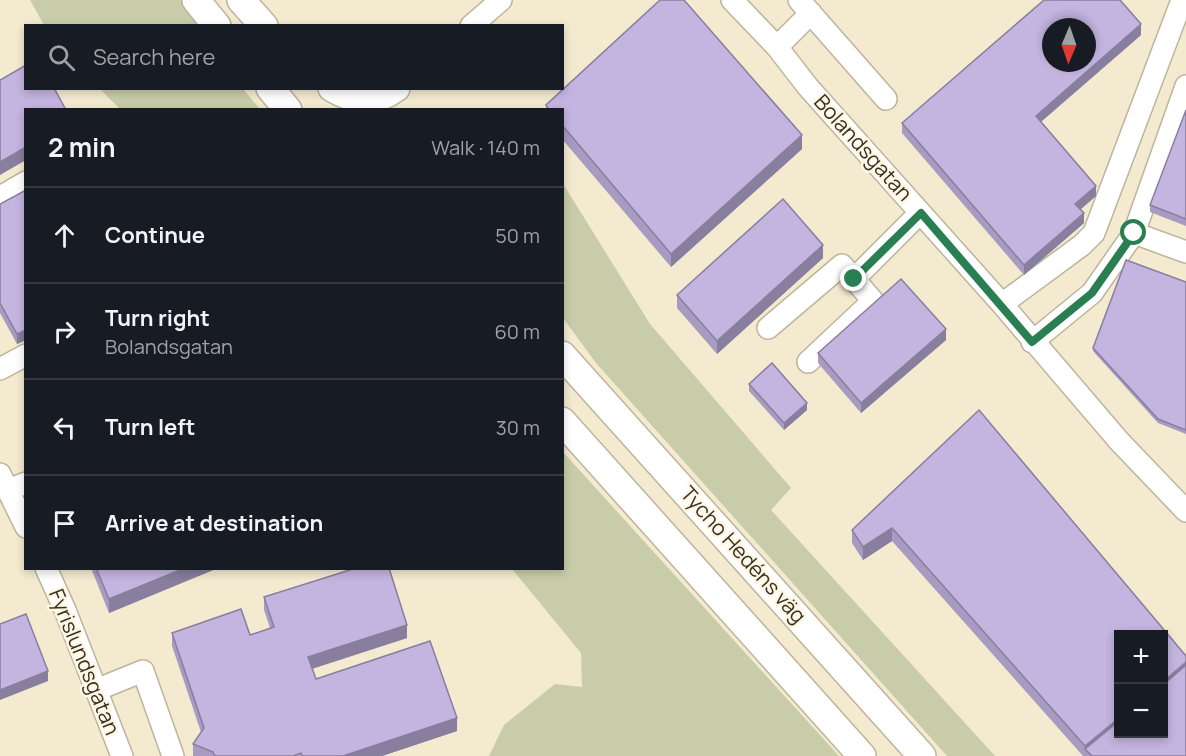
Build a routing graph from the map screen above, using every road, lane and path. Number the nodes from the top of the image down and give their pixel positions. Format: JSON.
{"nodes":[{"id":1,"x":196,"y":0,"type":"edge"},
{"id":2,"x":241,"y":0,"type":"edge"},
{"id":3,"x":501,"y":0,"type":"edge"},
{"id":4,"x":732,"y":0,"type":"edge"},
{"id":5,"x":1182,"y":0,"type":"edge"},
{"id":6,"x":805,"y":7,"type":"edge"},
{"id":7,"x":216,"y":24,"type":"edge"},
{"id":8,"x":262,"y":24,"type":"edge"},
{"id":9,"x":473,"y":24,"type":"edge"},
{"id":10,"x":777,"y":47,"type":"junction"},
{"id":11,"x":1186,"y":86,"type":"edge"},
{"id":12,"x":272,"y":90,"type":"edge"},
{"id":13,"x":323,"y":90,"type":"edge"},
{"id":14,"x":335,"y":90,"type":"edge"},
{"id":15,"x":393,"y":90,"type":"edge"},
{"id":16,"x":400,"y":90,"type":"edge"},
{"id":17,"x":886,"y":99,"type":"dead end"},
{"id":18,"x":286,"y":108,"type":"edge"},
{"id":19,"x":338,"y":108,"type":"edge"},
{"id":20,"x":387,"y":108,"type":"edge"},
{"id":21,"x":24,"y":183,"type":"edge"},
{"id":22,"x":0,"y":197,"type":"edge"},
{"id":23,"x":921,"y":213,"type":"junction"},
{"id":24,"x":1134,"y":233,"type":"junction"},
{"id":25,"x":1186,"y":252,"type":"edge"},
{"id":26,"x":854,"y":279,"type":"junction"},
{"id":27,"x":1002,"y":304,"type":"junction"},
{"id":28,"x":768,"y":328,"type":"dead end"},
{"id":29,"x":1032,"y":342,"type":"junction"},
{"id":30,"x":24,"y":356,"type":"edge"},
{"id":31,"x":564,"y":357,"type":"edge"},
{"id":32,"x":808,"y":362,"type":"dead end"},
{"id":33,"x":0,"y":369,"type":"edge"},
{"id":34,"x":564,"y":423,"type":"edge"},
{"id":35,"x":11,"y":482,"type":"edge"},
{"id":36,"x":1186,"y":511,"type":"edge"},
{"id":37,"x":24,"y":521,"type":"edge"},
{"id":38,"x":47,"y":570,"type":"edge"},
{"id":39,"x":96,"y":690,"type":"junction"},
{"id":40,"x":122,"y":756,"type":"edge"},
{"id":41,"x":173,"y":756,"type":"edge"},
{"id":42,"x":862,"y":756,"type":"edge"},
{"id":43,"x":922,"y":756,"type":"edge"}],
"edges":[{"from":1,"to":7,"type":"main road"},
{"from":2,"to":8,"type":"main road"},
{"from":3,"to":9,"type":"street"},
{"from":4,"to":10,"type":"street","name":"Bolandsgatan"},
{"from":5,"to":27,"type":"street"},
{"from":6,"to":10,"type":"street"},
{"from":6,"to":17,"type":"street"},
{"from":10,"to":23,"type":"street","name":"Bolandsgatan"},
{"from":11,"to":24,"type":"street"},
{"from":12,"to":18,"type":"main road"},
{"from":13,"to":19,"type":"main road"},
{"from":14,"to":15,"type":"main road"},
{"from":16,"to":20,"type":"main road"},
{"from":21,"to":22,"type":"street"},
{"from":23,"to":26,"type":"street"},
{"from":23,"to":27,"type":"street","name":"Bolandsgatan"},
{"from":24,"to":25,"type":"street"},
{"from":24,"to":29,"type":"street"},
{"from":26,"to":28,"type":"street"},
{"from":26,"to":32,"type":"street"},
{"from":27,"to":29,"type":"street","name":"Bolandsgatan"},
{"from":29,"to":36,"type":"street","name":"Bolandsgatan"},
{"from":30,"to":33,"type":"street"},
{"from":31,"to":43,"type":"main road","name":"Tycho Hedéns väg"},
{"from":34,"to":42,"type":"main road"},
{"from":35,"to":37,"type":"street"},
{"from":38,"to":39,"type":"street","name":"Fyrislundsgatan"},
{"from":39,"to":40,"type":"street","name":"Fyrislundsgatan"},
{"from":39,"to":41,"type":"street"}]}
